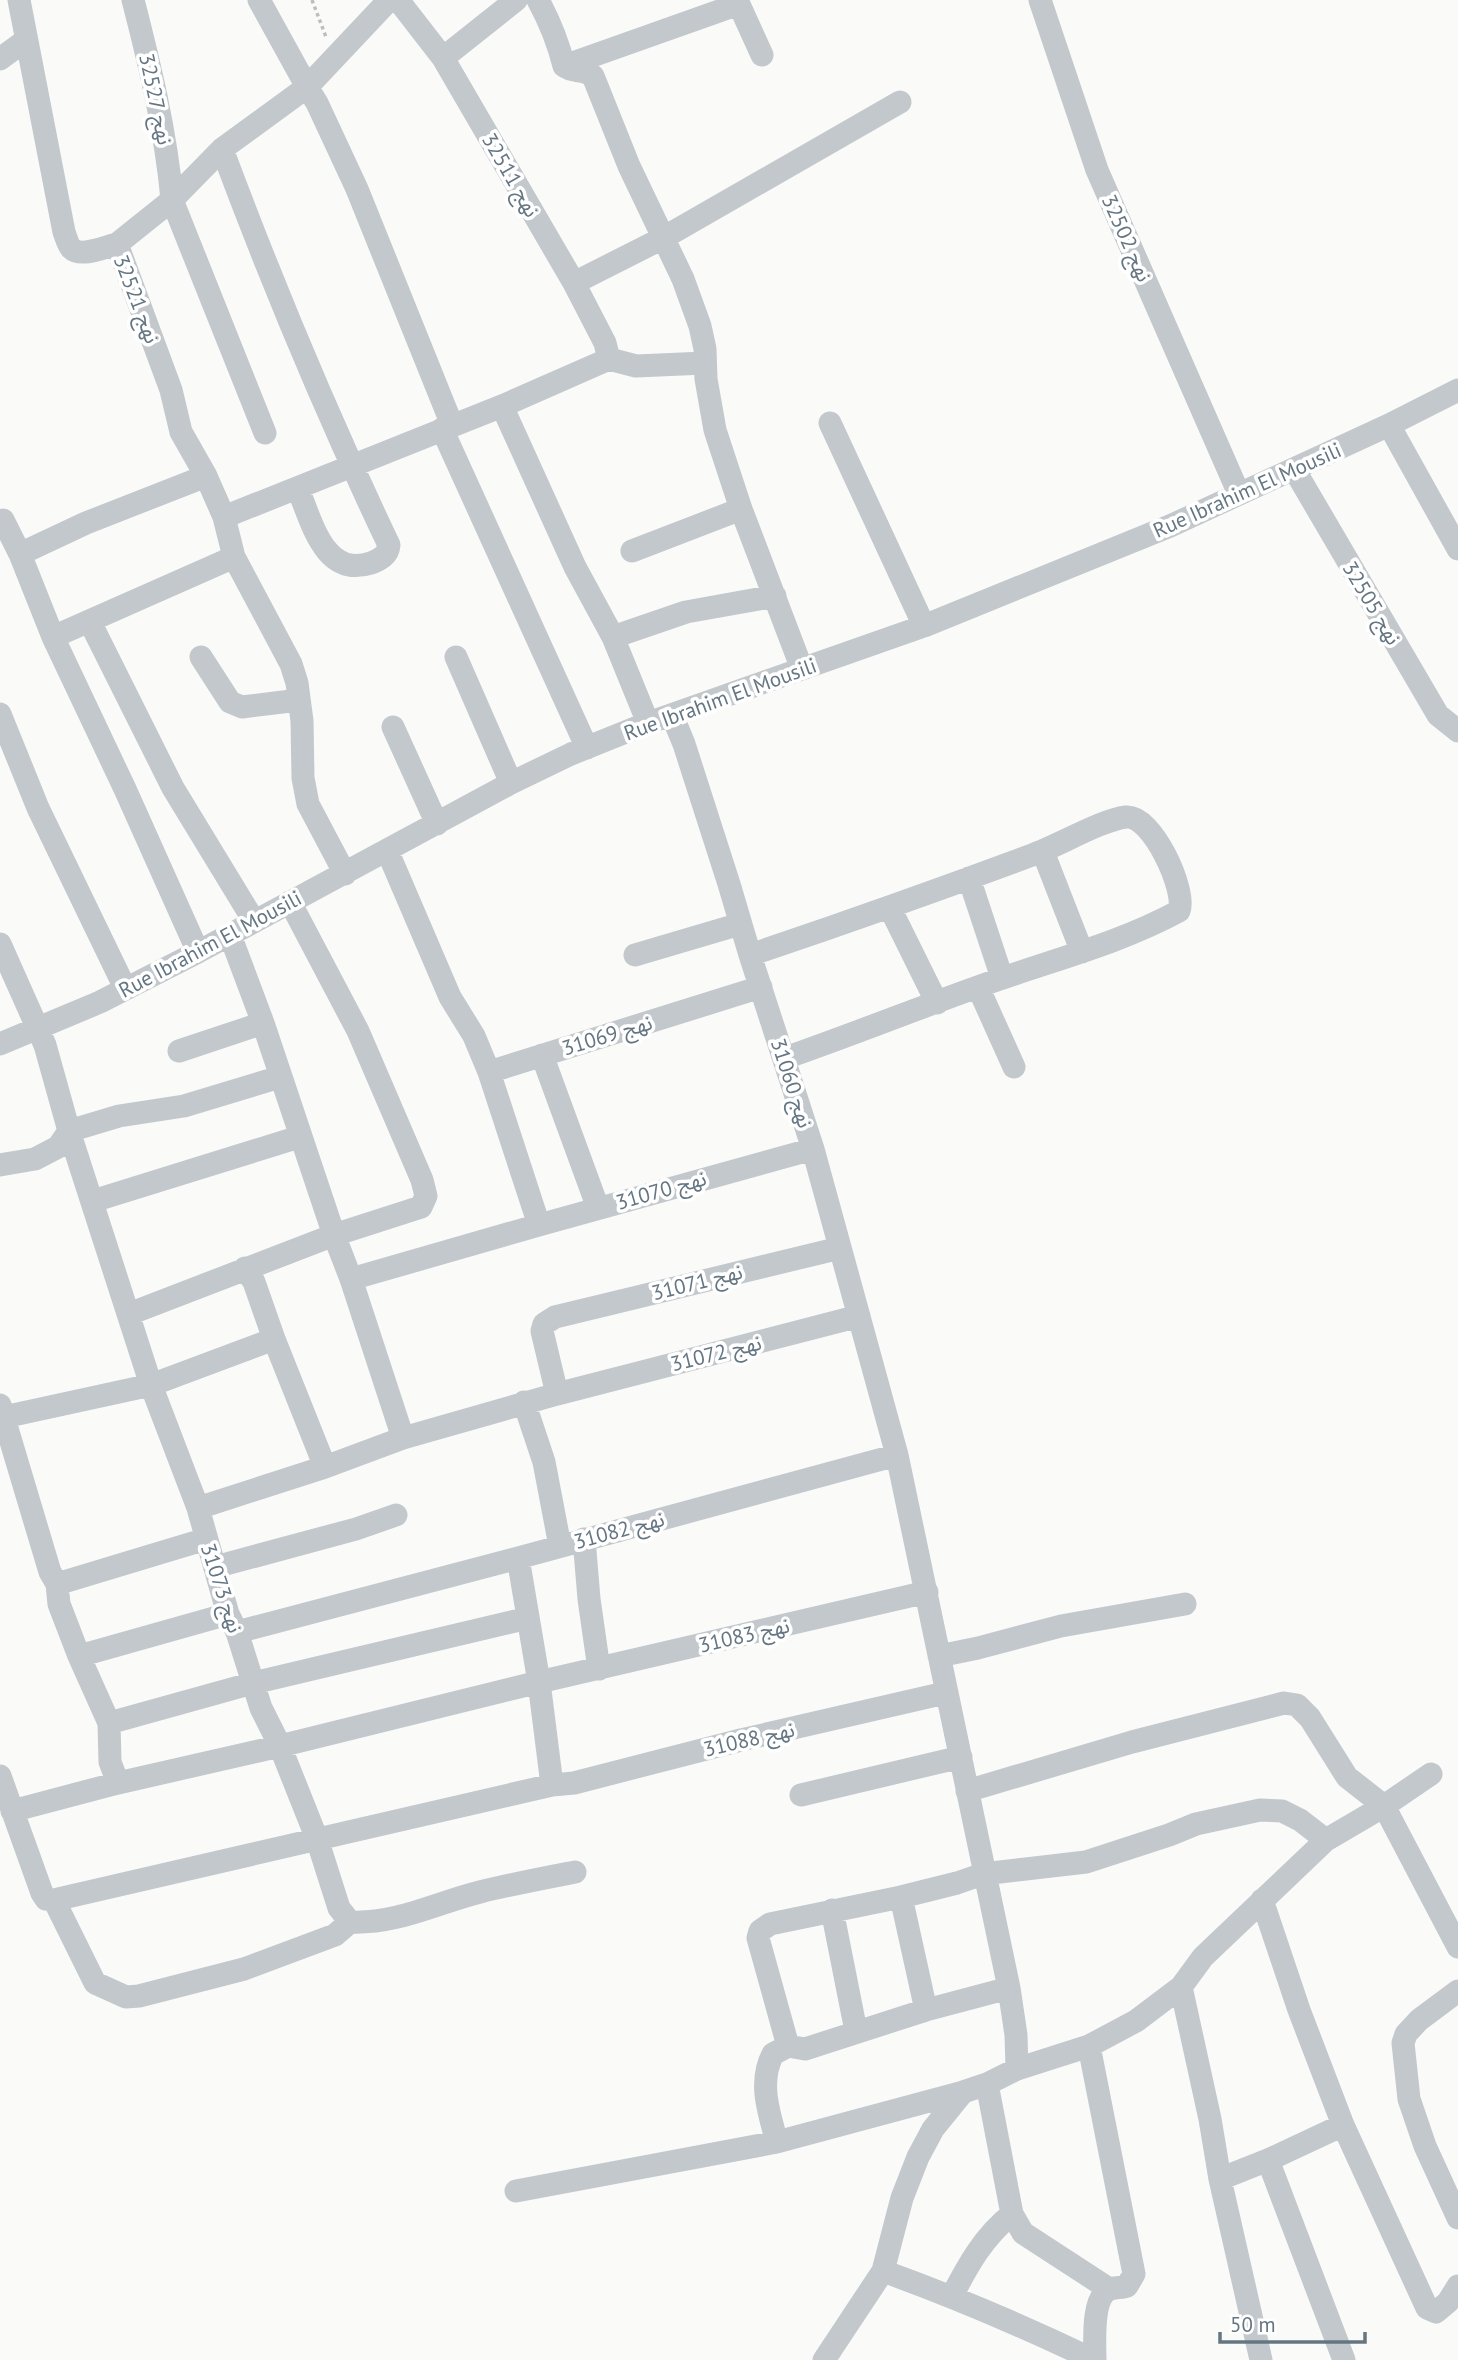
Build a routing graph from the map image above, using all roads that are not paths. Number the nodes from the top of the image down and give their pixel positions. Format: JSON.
{"nodes":[{"id":1,"x":19,"y":0,"type":"edge"},
{"id":2,"x":133,"y":0,"type":"edge"},
{"id":3,"x":259,"y":0,"type":"edge"},
{"id":4,"x":389,"y":0,"type":"edge"},
{"id":5,"x":398,"y":0,"type":"edge"},
{"id":6,"x":516,"y":0,"type":"edge"},
{"id":7,"x":538,"y":0,"type":"edge"},
{"id":8,"x":1040,"y":0,"type":"edge"},
{"id":9,"x":738,"y":2,"type":"edge"},
{"id":10,"x":26,"y":40,"type":"junction"},
{"id":11,"x":762,"y":55,"type":"dead end"},
{"id":12,"x":443,"y":58,"type":"junction"},
{"id":13,"x":0,"y":59,"type":"edge"},
{"id":14,"x":564,"y":66,"type":"junction"},
{"id":15,"x":307,"y":87,"type":"junction"},
{"id":16,"x":900,"y":102,"type":"dead end"},
{"id":17,"x":222,"y":149,"type":"junction"},
{"id":18,"x":172,"y":200,"type":"junction"},
{"id":19,"x":663,"y":238,"type":"junction"},
{"id":20,"x":117,"y":244,"type":"junction"},
{"id":21,"x":574,"y":283,"type":"junction"},
{"id":22,"x":609,"y":359,"type":"junction"},
{"id":23,"x":705,"y":363,"type":"junction"},
{"id":24,"x":1458,"y":390,"type":"edge"},
{"id":25,"x":502,"y":406,"type":"junction"},
{"id":26,"x":830,"y":423,"type":"dead end"},
{"id":27,"x":1389,"y":425,"type":"junction"},
{"id":28,"x":447,"y":427,"type":"junction"},
{"id":29,"x":265,"y":433,"type":"dead end"},
{"id":30,"x":351,"y":466,"type":"junction"},
{"id":31,"x":1294,"y":469,"type":"junction"},
{"id":32,"x":206,"y":477,"type":"junction"},
{"id":33,"x":298,"y":489,"type":"junction"},
{"id":34,"x":1239,"y":494,"type":"junction"},
{"id":35,"x":741,"y":509,"type":"junction"},
{"id":36,"x":224,"y":517,"type":"junction"},
{"id":37,"x":3,"y":520,"type":"dead end"},
{"id":38,"x":1458,"y":549,"type":"edge"},
{"id":39,"x":632,"y":551,"type":"dead end"},
{"id":40,"x":20,"y":554,"type":"junction"},
{"id":41,"x":234,"y":557,"type":"junction"},
{"id":42,"x":775,"y":596,"type":"junction"},
{"id":43,"x":90,"y":622,"type":"junction"},
{"id":44,"x":924,"y":626,"type":"junction"},
{"id":45,"x":53,"y":637,"type":"junction"},
{"id":46,"x":613,"y":637,"type":"junction"},
{"id":47,"x":201,"y":657,"type":"dead end"},
{"id":48,"x":456,"y":657,"type":"dead end"},
{"id":49,"x":802,"y":669,"type":"junction"},
{"id":50,"x":299,"y":701,"type":"junction"},
{"id":51,"x":0,"y":715,"type":"edge"},
{"id":52,"x":672,"y":715,"type":"junction"},
{"id":53,"x":648,"y":723,"type":"junction"},
{"id":54,"x":393,"y":727,"type":"dead end"},
{"id":55,"x":1458,"y":731,"type":"edge"},
{"id":56,"x":587,"y":748,"type":"junction"},
{"id":57,"x":511,"y":783,"type":"junction"},
{"id":58,"x":437,"y":824,"type":"junction"},
{"id":59,"x":387,"y":850,"type":"junction"},
{"id":60,"x":1043,"y":852,"type":"junction"},
{"id":61,"x":345,"y":874,"type":"junction"},
{"id":62,"x":969,"y":878,"type":"junction"},
{"id":63,"x":290,"y":902,"type":"junction"},
{"id":64,"x":890,"y":908,"type":"junction"},
{"id":65,"x":254,"y":921,"type":"junction"},
{"id":66,"x":740,"y":924,"type":"junction"},
{"id":67,"x":230,"y":935,"type":"junction"},
{"id":68,"x":0,"y":944,"type":"edge"},
{"id":69,"x":198,"y":952,"type":"junction"},
{"id":70,"x":1082,"y":952,"type":"junction"},
{"id":71,"x":750,"y":955,"type":"junction"},
{"id":72,"x":635,"y":956,"type":"dead end"},
{"id":73,"x":1002,"y":978,"type":"junction"},
{"id":74,"x":761,"y":987,"type":"junction"},
{"id":75,"x":978,"y":987,"type":"junction"},
{"id":76,"x":125,"y":988,"type":"junction"},
{"id":77,"x":937,"y":1003,"type":"junction"},
{"id":78,"x":263,"y":1023,"type":"junction"},
{"id":79,"x":37,"y":1027,"type":"junction"},
{"id":80,"x":0,"y":1044,"type":"edge"},
{"id":81,"x":178,"y":1051,"type":"dead end"},
{"id":82,"x":542,"y":1055,"type":"junction"},
{"id":83,"x":785,"y":1058,"type":"junction"},
{"id":84,"x":1014,"y":1067,"type":"dead end"},
{"id":85,"x":489,"y":1072,"type":"junction"},
{"id":86,"x":280,"y":1077,"type":"junction"},
{"id":87,"x":69,"y":1131,"type":"junction"},
{"id":88,"x":299,"y":1137,"type":"junction"},
{"id":89,"x":813,"y":1149,"type":"junction"},
{"id":90,"x":0,"y":1166,"type":"edge"},
{"id":91,"x":93,"y":1201,"type":"junction"},
{"id":92,"x":597,"y":1208,"type":"junction"},
{"id":93,"x":539,"y":1225,"type":"junction"},
{"id":94,"x":334,"y":1235,"type":"junction"},
{"id":95,"x":840,"y":1248,"type":"junction"},
{"id":96,"x":245,"y":1268,"type":"junction"},
{"id":97,"x":351,"y":1279,"type":"junction"},
{"id":98,"x":129,"y":1314,"type":"junction"},
{"id":99,"x":859,"y":1316,"type":"junction"},
{"id":100,"x":274,"y":1339,"type":"junction"},
{"id":101,"x":151,"y":1385,"type":"junction"},
{"id":102,"x":565,"y":1392,"type":"junction"},
{"id":103,"x":524,"y":1402,"type":"junction"},
{"id":104,"x":2,"y":1411,"type":"edge"},
{"id":105,"x":403,"y":1438,"type":"junction"},
{"id":106,"x":897,"y":1455,"type":"junction"},
{"id":107,"x":325,"y":1467,"type":"junction"},
{"id":108,"x":198,"y":1508,"type":"junction"},
{"id":109,"x":396,"y":1515,"type":"dead end"},
{"id":110,"x":206,"y":1539,"type":"junction"},
{"id":111,"x":584,"y":1539,"type":"junction"},
{"id":112,"x":560,"y":1546,"type":"junction"},
{"id":113,"x":518,"y":1558,"type":"junction"},
{"id":114,"x":215,"y":1567,"type":"junction"},
{"id":115,"x":57,"y":1584,"type":"junction"},
{"id":116,"x":927,"y":1592,"type":"junction"},
{"id":117,"x":1185,"y":1605,"type":"dead end"},
{"id":118,"x":528,"y":1618,"type":"junction"},
{"id":119,"x":233,"y":1623,"type":"junction"},
{"id":120,"x":79,"y":1656,"type":"junction"},
{"id":121,"x":939,"y":1656,"type":"junction"},
{"id":122,"x":599,"y":1669,"type":"junction"},
{"id":123,"x":550,"y":1680,"type":"junction"},
{"id":124,"x":253,"y":1683,"type":"junction"},
{"id":125,"x":946,"y":1693,"type":"junction"},
{"id":126,"x":109,"y":1723,"type":"junction"},
{"id":127,"x":280,"y":1746,"type":"junction"},
{"id":128,"x":961,"y":1756,"type":"junction"},
{"id":129,"x":1431,"y":1774,"type":"dead end"},
{"id":130,"x":0,"y":1776,"type":"edge"},
{"id":131,"x":118,"y":1783,"type":"junction"},
{"id":132,"x":552,"y":1786,"type":"junction"},
{"id":133,"x":967,"y":1791,"type":"junction"},
{"id":134,"x":801,"y":1795,"type":"dead end"},
{"id":135,"x":1384,"y":1806,"type":"junction"},
{"id":136,"x":12,"y":1811,"type":"junction"},
{"id":137,"x":317,"y":1839,"type":"junction"},
{"id":138,"x":1326,"y":1840,"type":"junction"},
{"id":139,"x":575,"y":1872,"type":"dead end"},
{"id":140,"x":983,"y":1874,"type":"junction"},
{"id":141,"x":901,"y":1897,"type":"junction"},
{"id":142,"x":50,"y":1899,"type":"junction"},
{"id":143,"x":1262,"y":1900,"type":"junction"},
{"id":144,"x":832,"y":1910,"type":"junction"},
{"id":145,"x":350,"y":1922,"type":"junction"},
{"id":146,"x":1458,"y":1947,"type":"edge"},
{"id":147,"x":1181,"y":1987,"type":"junction"},
{"id":148,"x":1009,"y":1988,"type":"junction"},
{"id":149,"x":1458,"y":1991,"type":"edge"},
{"id":150,"x":926,"y":2010,"type":"junction"},
{"id":151,"x":856,"y":2031,"type":"junction"},
{"id":152,"x":788,"y":2046,"type":"junction"},
{"id":153,"x":1089,"y":2046,"type":"junction"},
{"id":154,"x":1017,"y":2069,"type":"junction"},
{"id":155,"x":988,"y":2084,"type":"junction"},
{"id":156,"x":963,"y":2092,"type":"junction"},
{"id":157,"x":1343,"y":2125,"type":"junction"},
{"id":158,"x":776,"y":2142,"type":"junction"},
{"id":159,"x":1268,"y":2160,"type":"junction"},
{"id":160,"x":1220,"y":2179,"type":"junction"},
{"id":161,"x":516,"y":2191,"type":"dead end"},
{"id":162,"x":1012,"y":2214,"type":"junction"},
{"id":163,"x":1458,"y":2218,"type":"edge"},
{"id":164,"x":883,"y":2271,"type":"junction"},
{"id":165,"x":1458,"y":2286,"type":"edge"},
{"id":166,"x":1109,"y":2289,"type":"junction"},
{"id":167,"x":952,"y":2296,"type":"junction"},
{"id":168,"x":824,"y":2360,"type":"edge"},
{"id":169,"x":1095,"y":2360,"type":"edge"},
{"id":170,"x":1261,"y":2360,"type":"edge"},
{"id":171,"x":1343,"y":2360,"type":"edge"}],
"edges":[{"from":1,"to":10,"type":"street","name":"نهج 32521"},
{"from":2,"to":18,"type":"street","name":"نهج 32527"},
{"from":3,"to":15,"type":"street"},
{"from":4,"to":15,"type":"street"},
{"from":5,"to":12,"type":"street","name":"نهج 32511"},
{"from":6,"to":12,"type":"street"},
{"from":7,"to":14,"type":"street"},
{"from":8,"to":34,"type":"street","name":"نهج 32502"},
{"from":9,"to":11,"type":"street"},
{"from":9,"to":14,"type":"street"},
{"from":10,"to":13,"type":"street"},
{"from":10,"to":20,"type":"street","name":"نهج 32521"},
{"from":12,"to":21,"type":"street","name":"نهج 32511"},
{"from":14,"to":19,"type":"street"},
{"from":15,"to":17,"type":"street"},
{"from":15,"to":28,"type":"street"},
{"from":16,"to":19,"type":"street"},
{"from":17,"to":18,"type":"street"},
{"from":17,"to":30,"type":"street"},
{"from":18,"to":20,"type":"street"},
{"from":18,"to":29,"type":"street","name":"نهج 32527"},
{"from":19,"to":21,"type":"street"},
{"from":19,"to":23,"type":"street"},
{"from":20,"to":32,"type":"street","name":"نهج 32521"},
{"from":21,"to":22,"type":"street","name":"نهج 32511"},
{"from":22,"to":23,"type":"street"},
{"from":22,"to":25,"type":"street"},
{"from":23,"to":35,"type":"street"},
{"from":24,"to":27,"type":"street","name":"Rue Ibrahim El Mousili"},
{"from":25,"to":28,"type":"street"},
{"from":25,"to":46,"type":"street"},
{"from":26,"to":44,"type":"street"},
{"from":27,"to":31,"type":"street","name":"Rue Ibrahim El Mousili"},
{"from":27,"to":38,"type":"street"},
{"from":28,"to":30,"type":"street"},
{"from":28,"to":56,"type":"street"},
{"from":30,"to":33,"type":"street"},
{"from":30,"to":33,"type":"street"},
{"from":31,"to":34,"type":"street","name":"Rue Ibrahim El Mousili"},
{"from":31,"to":55,"type":"street","name":"نهج 32505"},
{"from":32,"to":36,"type":"street","name":"نهج 32521"},
{"from":32,"to":40,"type":"street"},
{"from":33,"to":36,"type":"street"},
{"from":34,"to":44,"type":"street","name":"Rue Ibrahim El Mousili"},
{"from":35,"to":39,"type":"street"},
{"from":35,"to":42,"type":"street"},
{"from":36,"to":41,"type":"street","name":"نهج 32521"},
{"from":37,"to":40,"type":"street"},
{"from":40,"to":45,"type":"street"},
{"from":41,"to":43,"type":"street"},
{"from":41,"to":50,"type":"street","name":"نهج 32521"},
{"from":42,"to":46,"type":"street"},
{"from":42,"to":49,"type":"street"},
{"from":43,"to":45,"type":"street"},
{"from":43,"to":65,"type":"street"},
{"from":44,"to":49,"type":"street","name":"Rue Ibrahim El Mousili"},
{"from":45,"to":69,"type":"street"},
{"from":46,"to":53,"type":"street"},
{"from":47,"to":50,"type":"street"},
{"from":48,"to":57,"type":"street"},
{"from":49,"to":52,"type":"street","name":"Rue Ibrahim El Mousili"},
{"from":50,"to":61,"type":"street","name":"نهج 32521"},
{"from":51,"to":76,"type":"street"},
{"from":52,"to":53,"type":"street","name":"Rue Ibrahim El Mousili"},
{"from":52,"to":66,"type":"street","name":"نهج 31060"},
{"from":53,"to":56,"type":"street","name":"Rue Ibrahim El Mousili"},
{"from":54,"to":58,"type":"street"},
{"from":56,"to":57,"type":"street","name":"Rue Ibrahim El Mousili"},
{"from":57,"to":58,"type":"street","name":"Rue Ibrahim El Mousili"},
{"from":58,"to":59,"type":"street","name":"Rue Ibrahim El Mousili"},
{"from":59,"to":61,"type":"street","name":"Rue Ibrahim El Mousili"},
{"from":59,"to":85,"type":"street"},
{"from":60,"to":62,"type":"street"},
{"from":60,"to":70,"type":"street"},
{"from":60,"to":70,"type":"street"},
{"from":61,"to":63,"type":"street","name":"Rue Ibrahim El Mousili"},
{"from":62,"to":64,"type":"street"},
{"from":62,"to":73,"type":"street"},
{"from":63,"to":65,"type":"street","name":"Rue Ibrahim El Mousili"},
{"from":63,"to":94,"type":"street"},
{"from":64,"to":71,"type":"street"},
{"from":64,"to":77,"type":"street"},
{"from":65,"to":67,"type":"street","name":"Rue Ibrahim El Mousili"},
{"from":66,"to":71,"type":"street","name":"نهج 31060"},
{"from":66,"to":72,"type":"street"},
{"from":67,"to":69,"type":"street","name":"Rue Ibrahim El Mousili"},
{"from":67,"to":78,"type":"street"},
{"from":68,"to":79,"type":"street","name":"نهج 31073"},
{"from":69,"to":76,"type":"street","name":"Rue Ibrahim El Mousili"},
{"from":70,"to":73,"type":"street"},
{"from":71,"to":74,"type":"street","name":"نهج 31060"},
{"from":73,"to":75,"type":"street"},
{"from":74,"to":82,"type":"street","name":"نهج 31069"},
{"from":74,"to":83,"type":"street","name":"نهج 31060"},
{"from":75,"to":77,"type":"street"},
{"from":75,"to":84,"type":"street"},
{"from":76,"to":79,"type":"street","name":"Rue Ibrahim El Mousili"},
{"from":77,"to":83,"type":"street"},
{"from":78,"to":81,"type":"street"},
{"from":78,"to":86,"type":"street"},
{"from":79,"to":80,"type":"street","name":"Rue Ibrahim El Mousili"},
{"from":79,"to":87,"type":"street","name":"نهج 31073"},
{"from":82,"to":85,"type":"street","name":"نهج 31069"},
{"from":82,"to":92,"type":"street"},
{"from":83,"to":89,"type":"street","name":"نهج 31060"},
{"from":85,"to":93,"type":"street"},
{"from":86,"to":87,"type":"street"},
{"from":86,"to":88,"type":"street"},
{"from":87,"to":90,"type":"street"},
{"from":87,"to":91,"type":"street","name":"نهج 31073"},
{"from":88,"to":91,"type":"street"},
{"from":88,"to":94,"type":"street"},
{"from":89,"to":92,"type":"street","name":"نهج 31070"},
{"from":89,"to":95,"type":"street","name":"نهج 31060"},
{"from":91,"to":98,"type":"street","name":"نهج 31073"},
{"from":92,"to":93,"type":"street","name":"نهج 31070"},
{"from":93,"to":97,"type":"street","name":"نهج 31070"},
{"from":94,"to":96,"type":"street"},
{"from":94,"to":97,"type":"street"},
{"from":95,"to":99,"type":"street","name":"نهج 31060"},
{"from":95,"to":102,"type":"street","name":"نهج 31071"},
{"from":96,"to":98,"type":"street"},
{"from":96,"to":100,"type":"street"},
{"from":97,"to":105,"type":"street"},
{"from":98,"to":101,"type":"street","name":"نهج 31073"},
{"from":99,"to":102,"type":"street","name":"نهج 31072"},
{"from":99,"to":106,"type":"street","name":"نهج 31060"},
{"from":100,"to":101,"type":"street"},
{"from":100,"to":107,"type":"street"},
{"from":101,"to":104,"type":"street"},
{"from":101,"to":108,"type":"street","name":"نهج 31073"},
{"from":102,"to":103,"type":"street","name":"نهج 31072"},
{"from":103,"to":105,"type":"street","name":"نهج 31072"},
{"from":103,"to":112,"type":"street"},
{"from":104,"to":115,"type":"street"},
{"from":105,"to":107,"type":"street","name":"نهج 31072"},
{"from":106,"to":111,"type":"street","name":"نهج 31082"},
{"from":106,"to":116,"type":"street","name":"نهج 31060"},
{"from":107,"to":108,"type":"street","name":"نهج 31072"},
{"from":108,"to":110,"type":"street","name":"نهج 31073"},
{"from":109,"to":114,"type":"street"},
{"from":110,"to":114,"type":"street","name":"نهج 31073"},
{"from":110,"to":115,"type":"street"},
{"from":111,"to":112,"type":"street","name":"نهج 31082"},
{"from":111,"to":122,"type":"street"},
{"from":112,"to":113,"type":"street","name":"نهج 31082"},
{"from":113,"to":118,"type":"street"},
{"from":113,"to":119,"type":"street","name":"نهج 31082"},
{"from":114,"to":119,"type":"street","name":"نهج 31073"},
{"from":115,"to":120,"type":"street"},
{"from":116,"to":121,"type":"street"},
{"from":116,"to":122,"type":"street","name":"نهج 31083"},
{"from":117,"to":121,"type":"street"},
{"from":118,"to":123,"type":"street"},
{"from":118,"to":124,"type":"street"},
{"from":119,"to":120,"type":"street","name":"نهج 31082"},
{"from":119,"to":124,"type":"street","name":"نهج 31073"},
{"from":120,"to":126,"type":"street"},
{"from":121,"to":125,"type":"street"},
{"from":122,"to":123,"type":"street","name":"نهج 31083"},
{"from":123,"to":127,"type":"street","name":"نهج 31083"},
{"from":123,"to":132,"type":"street"},
{"from":124,"to":126,"type":"street"},
{"from":124,"to":127,"type":"street","name":"نهج 31073"},
{"from":125,"to":128,"type":"street"},
{"from":125,"to":132,"type":"street","name":"نهج 31088"},
{"from":126,"to":131,"type":"street"},
{"from":127,"to":131,"type":"street","name":"نهج 31083"},
{"from":127,"to":137,"type":"street","name":"نهج 31073"},
{"from":128,"to":133,"type":"street"},
{"from":128,"to":134,"type":"street"},
{"from":129,"to":135,"type":"street"},
{"from":130,"to":136,"type":"street"},
{"from":131,"to":136,"type":"street","name":"نهج 31083"},
{"from":132,"to":137,"type":"street","name":"نهج 31088"},
{"from":133,"to":135,"type":"street"},
{"from":133,"to":140,"type":"street"},
{"from":135,"to":138,"type":"street"},
{"from":135,"to":146,"type":"street"},
{"from":136,"to":142,"type":"street"},
{"from":137,"to":142,"type":"street","name":"نهج 31088"},
{"from":137,"to":145,"type":"street","name":"نهج 31073"},
{"from":138,"to":140,"type":"street"},
{"from":138,"to":143,"type":"street"},
{"from":139,"to":145,"type":"street"},
{"from":140,"to":141,"type":"street"},
{"from":140,"to":148,"type":"street"},
{"from":141,"to":144,"type":"street"},
{"from":141,"to":150,"type":"street"},
{"from":142,"to":145,"type":"street"},
{"from":143,"to":147,"type":"street"},
{"from":143,"to":157,"type":"street"},
{"from":144,"to":151,"type":"street"},
{"from":144,"to":152,"type":"street"},
{"from":147,"to":153,"type":"street"},
{"from":147,"to":160,"type":"street"},
{"from":148,"to":150,"type":"street"},
{"from":148,"to":154,"type":"street"},
{"from":149,"to":163,"type":"street"},
{"from":150,"to":151,"type":"street"},
{"from":151,"to":152,"type":"street"},
{"from":152,"to":158,"type":"street"},
{"from":153,"to":154,"type":"street"},
{"from":153,"to":166,"type":"street"},
{"from":154,"to":155,"type":"street"},
{"from":155,"to":156,"type":"street"},
{"from":155,"to":162,"type":"street"},
{"from":156,"to":158,"type":"street"},
{"from":156,"to":164,"type":"street"},
{"from":157,"to":159,"type":"street"},
{"from":157,"to":165,"type":"street"},
{"from":158,"to":161,"type":"street"},
{"from":159,"to":160,"type":"street"},
{"from":159,"to":171,"type":"street"},
{"from":160,"to":170,"type":"street"},
{"from":162,"to":166,"type":"street"},
{"from":162,"to":167,"type":"street"},
{"from":164,"to":167,"type":"street"},
{"from":164,"to":168,"type":"street"},
{"from":166,"to":169,"type":"street"},
{"from":167,"to":169,"type":"street"}]}
